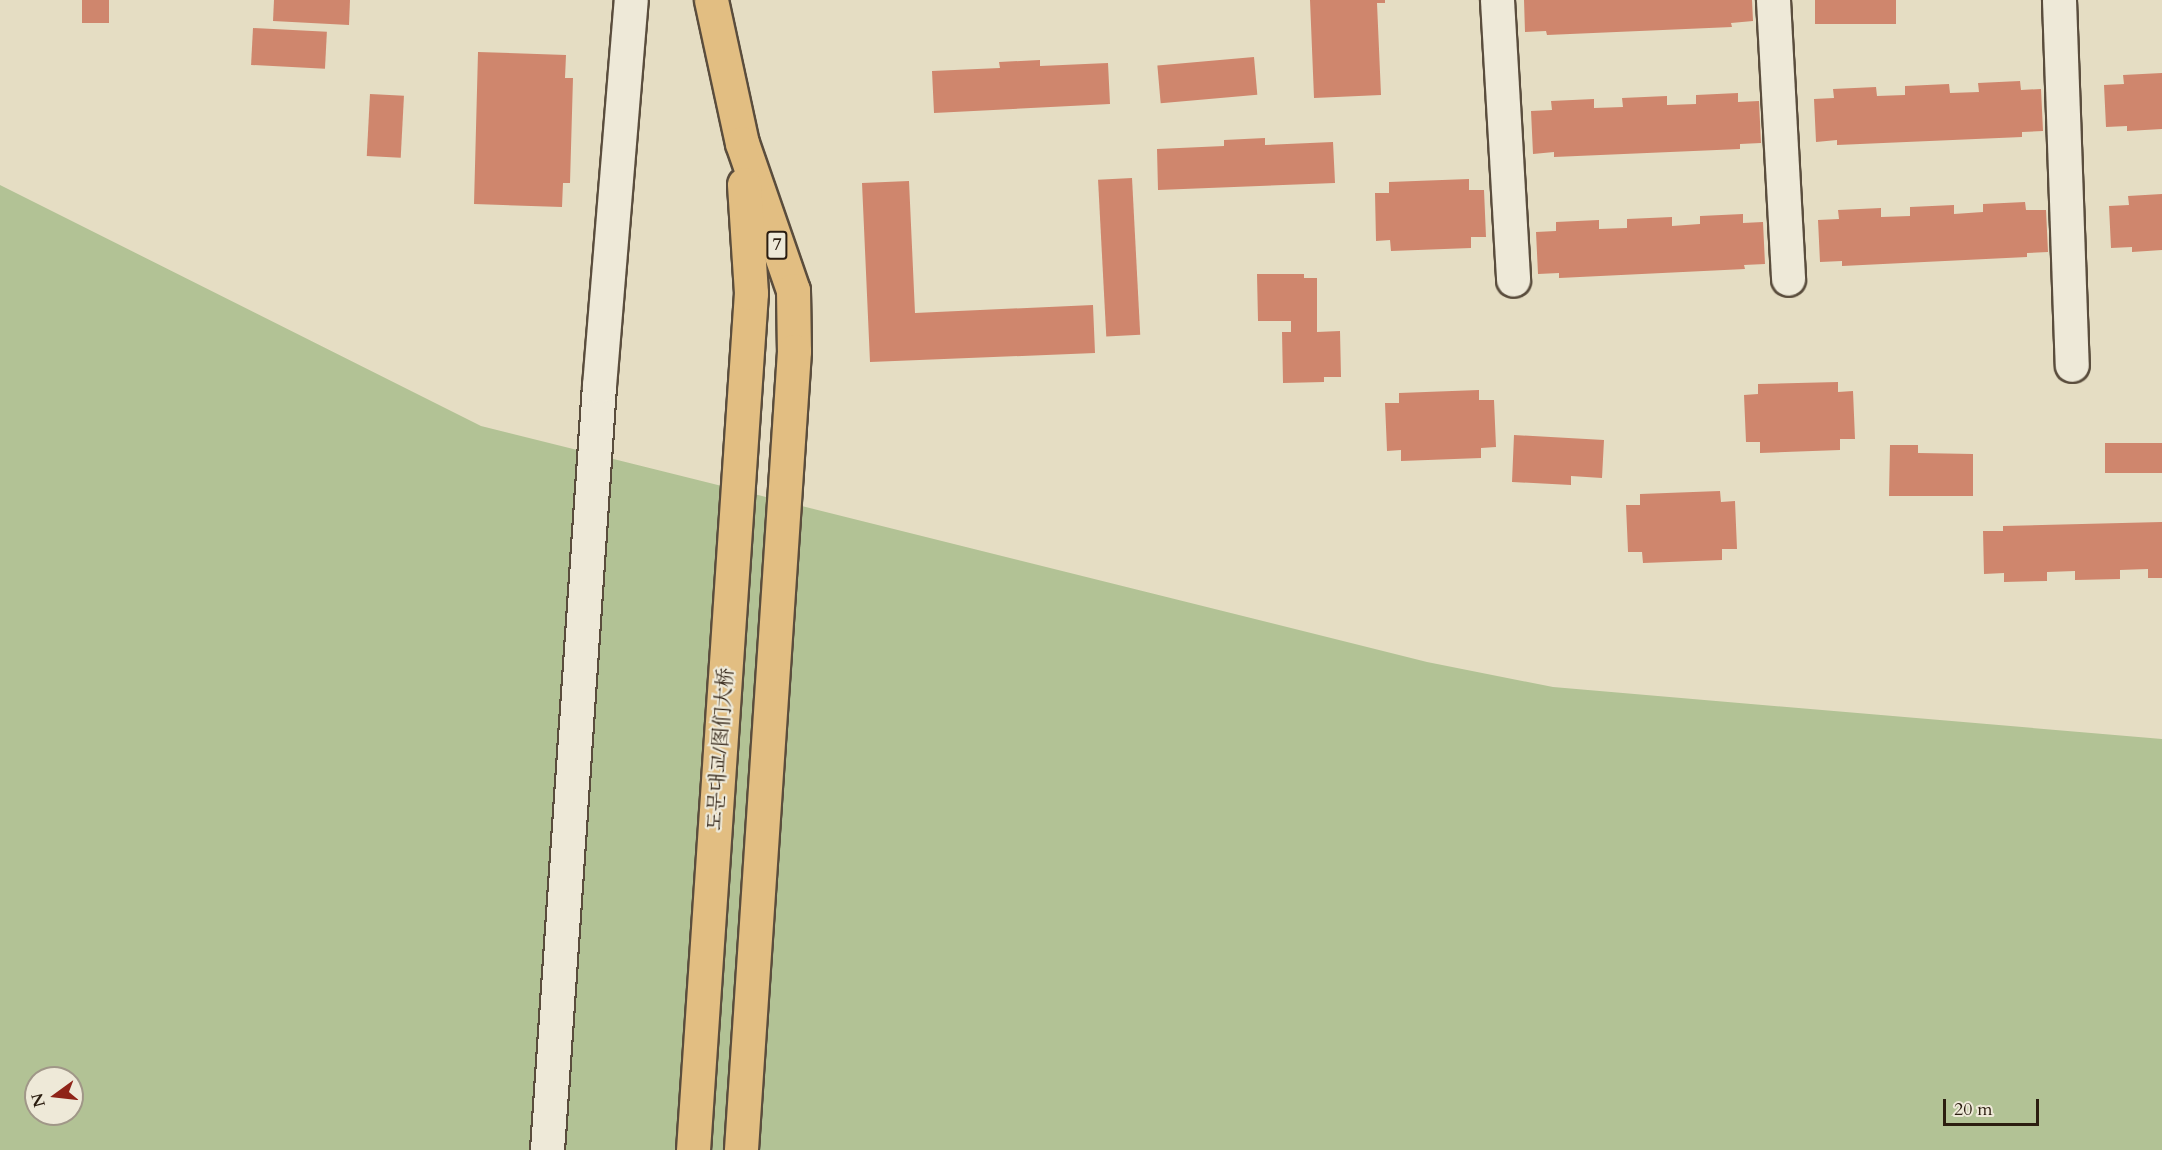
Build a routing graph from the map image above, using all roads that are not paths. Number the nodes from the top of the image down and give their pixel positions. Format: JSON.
{"nodes":[{"id":1,"x":631,"y":0,"type":"edge"},
{"id":2,"x":711,"y":0,"type":"edge"},
{"id":3,"x":1497,"y":0,"type":"edge"},
{"id":4,"x":1773,"y":0,"type":"edge"},
{"id":5,"x":2059,"y":0,"type":"edge"},
{"id":6,"x":742,"y":143,"type":"junction"},
{"id":7,"x":1513,"y":279,"type":"dead end"},
{"id":8,"x":1788,"y":279,"type":"dead end"},
{"id":9,"x":2072,"y":365,"type":"dead end"},
{"id":10,"x":547,"y":1150,"type":"edge"},
{"id":11,"x":693,"y":1150,"type":"edge"},
{"id":12,"x":741,"y":1150,"type":"edge"}],
"edges":[{"from":1,"to":10,"type":"street"},
{"from":2,"to":6,"type":"main road","number":"7"},
{"from":3,"to":7,"type":"street"},
{"from":4,"to":8,"type":"street"},
{"from":5,"to":9,"type":"street"},
{"from":6,"to":11,"type":"main road","name":"도문대교/图们大桥","number":"7"},
{"from":6,"to":12,"type":"main road","number":"7"}]}
